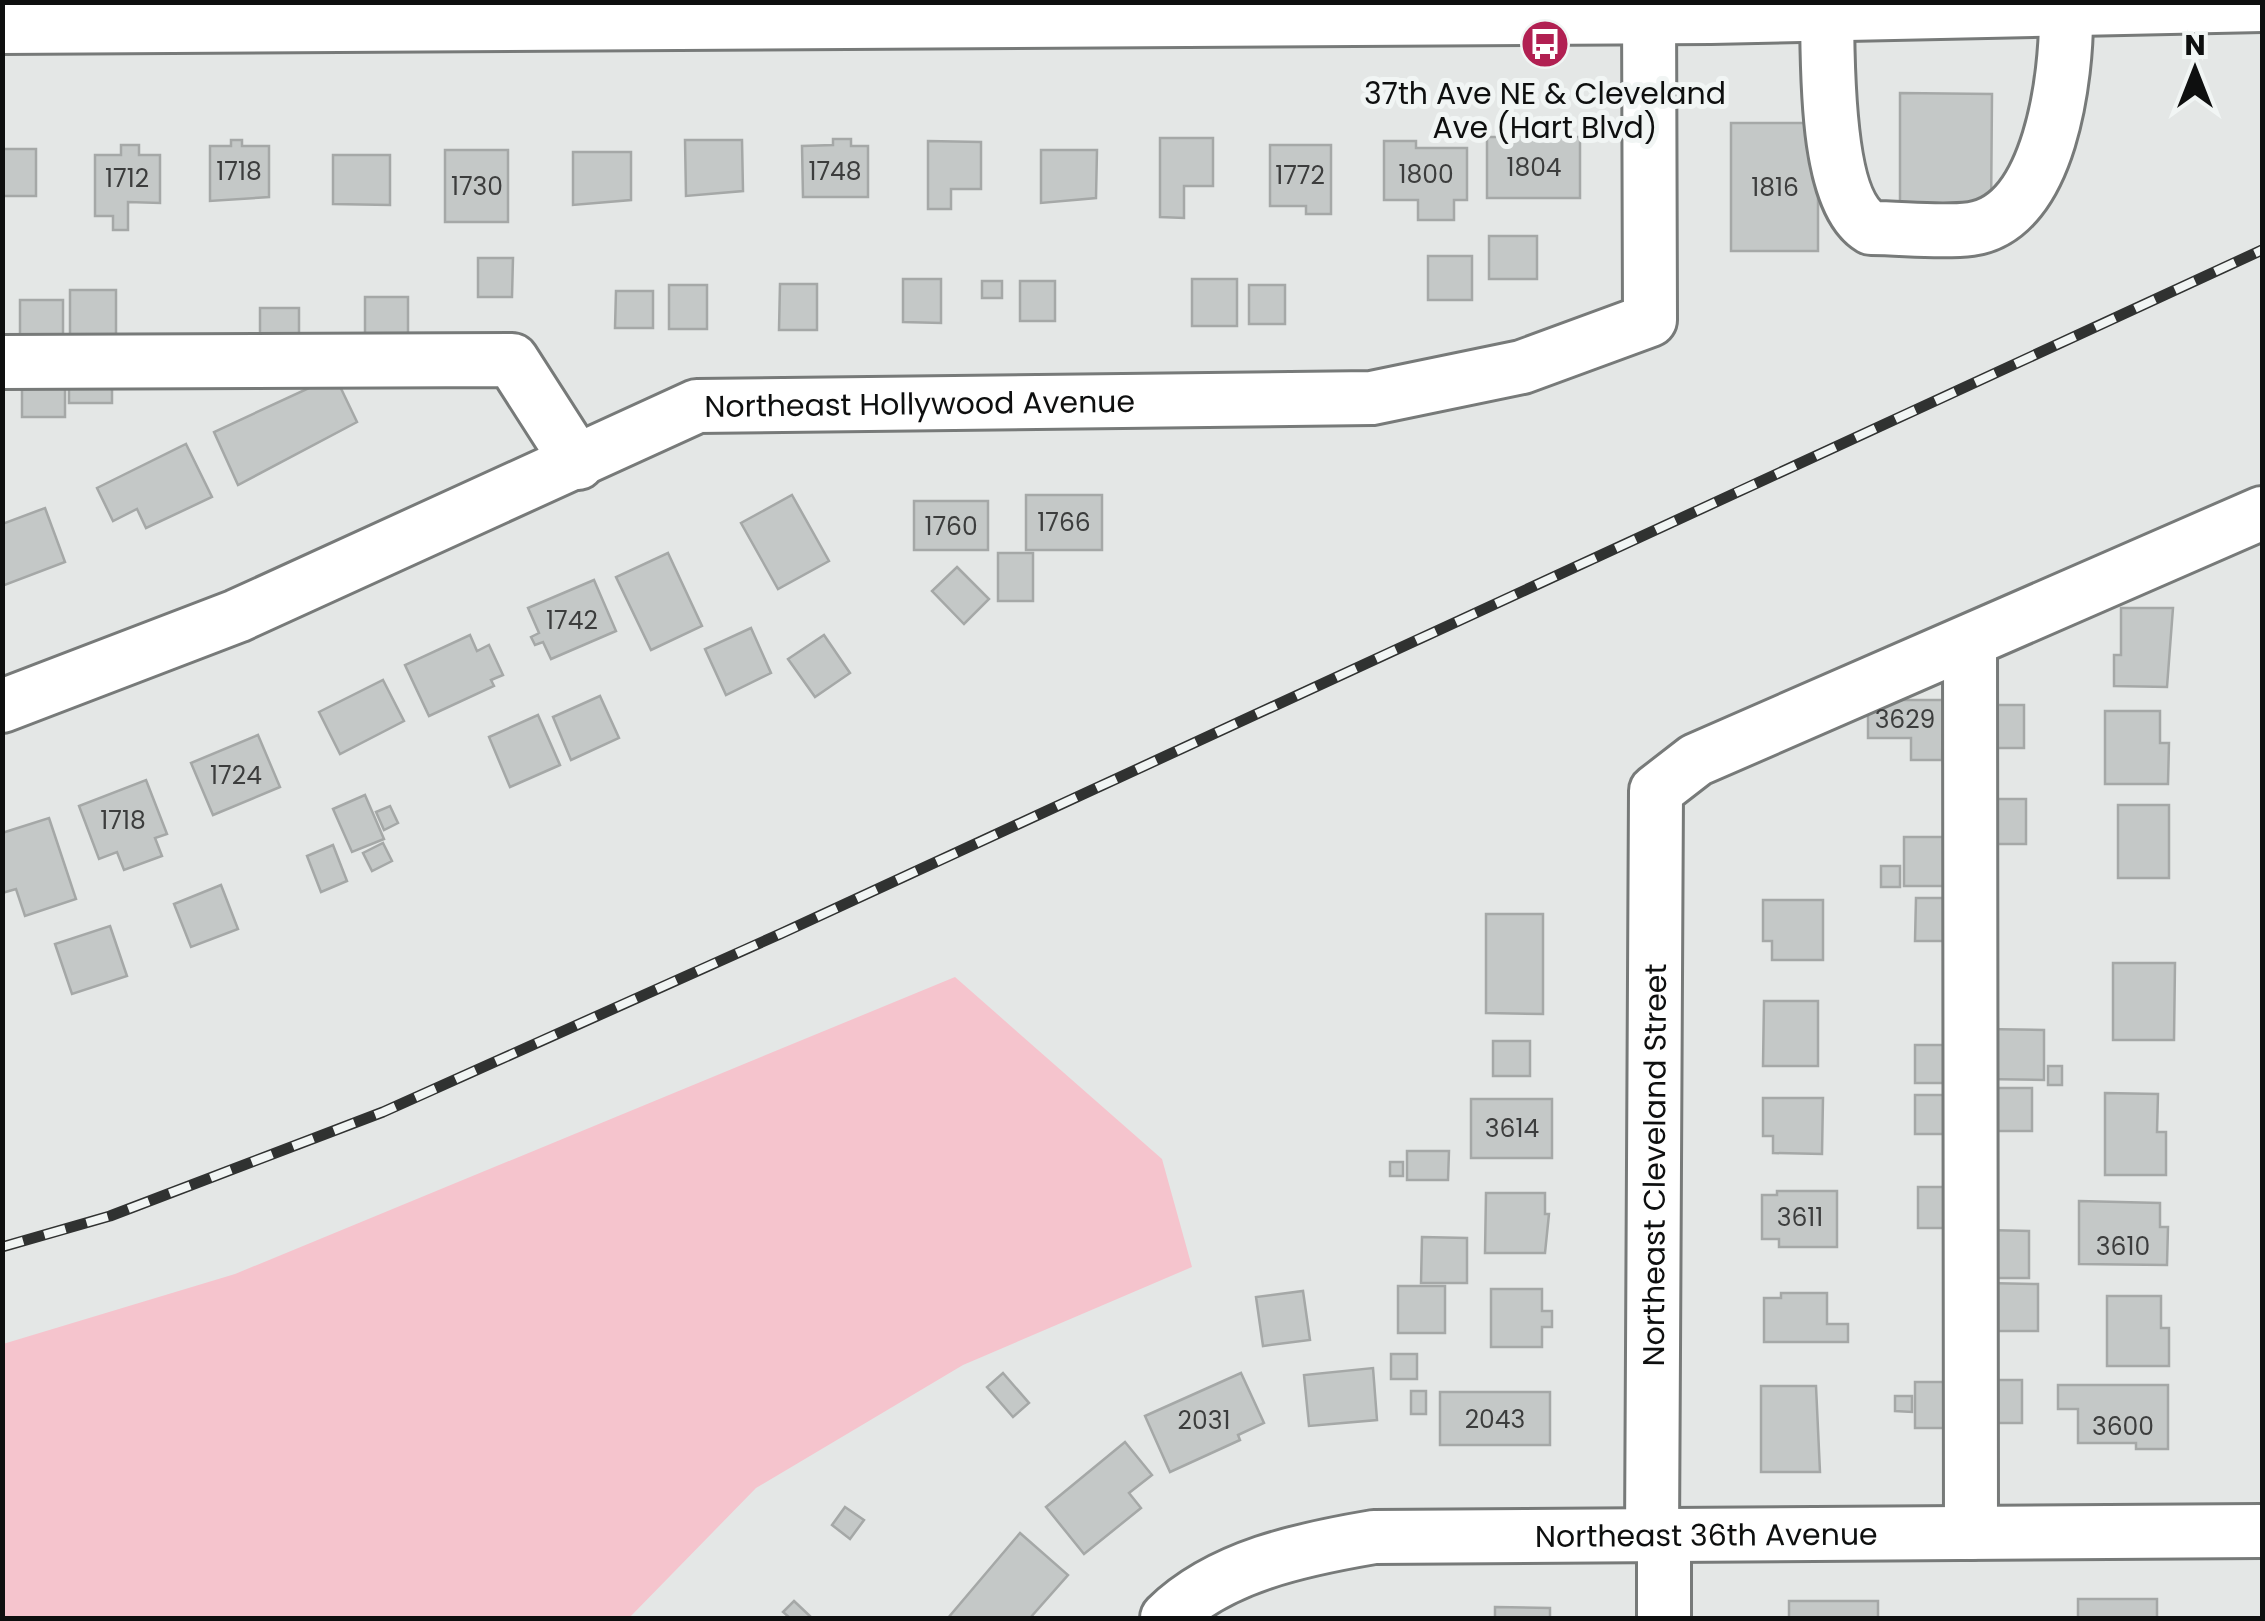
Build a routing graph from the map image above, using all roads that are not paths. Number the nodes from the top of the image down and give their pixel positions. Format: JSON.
{"nodes":[{"id":1,"x":2262,"y":5,"type":"edge"},
{"id":2,"x":1649,"y":8,"type":"edge"},
{"id":3,"x":2066,"y":12,"type":"junction"},
{"id":4,"x":1826,"y":15,"type":"junction"},
{"id":5,"x":2,"y":26,"type":"edge"},
{"id":6,"x":2,"y":362,"type":"edge"},
{"id":7,"x":578,"y":463,"type":"junction"},
{"id":8,"x":2262,"y":513,"type":"edge"},
{"id":9,"x":1970,"y":642,"type":"junction"},
{"id":10,"x":2,"y":706,"type":"edge"},
{"id":11,"x":2262,"y":1531,"type":"edge"},
{"id":12,"x":1971,"y":1533,"type":"junction"},
{"id":13,"x":1658,"y":1537,"type":"junction"},
{"id":14,"x":1166,"y":1618,"type":"edge"},
{"id":15,"x":1664,"y":1618,"type":"edge"}],
"edges":[{"from":1,"to":3,"type":"street"},
{"from":2,"to":4,"type":"street"},
{"from":2,"to":5,"type":"street"},
{"from":2,"to":7,"type":"street","name":"Northeast Hollywood Avenue"},
{"from":3,"to":4,"type":"street"},
{"from":3,"to":4,"type":"street"},
{"from":6,"to":7,"type":"street"},
{"from":7,"to":10,"type":"street","name":"Northeast Hollywood Avenue"},
{"from":8,"to":9,"type":"street"},
{"from":9,"to":12,"type":"street"},
{"from":9,"to":13,"type":"street","name":"Northeast Cleveland Street"},
{"from":11,"to":12,"type":"street","name":"Northeast 36th Avenue"},
{"from":12,"to":13,"type":"street","name":"Northeast 36th Avenue"},
{"from":13,"to":14,"type":"street","name":"Northeast 36th Avenue"},
{"from":13,"to":15,"type":"street","name":"Northeast Cleveland Street"}]}
